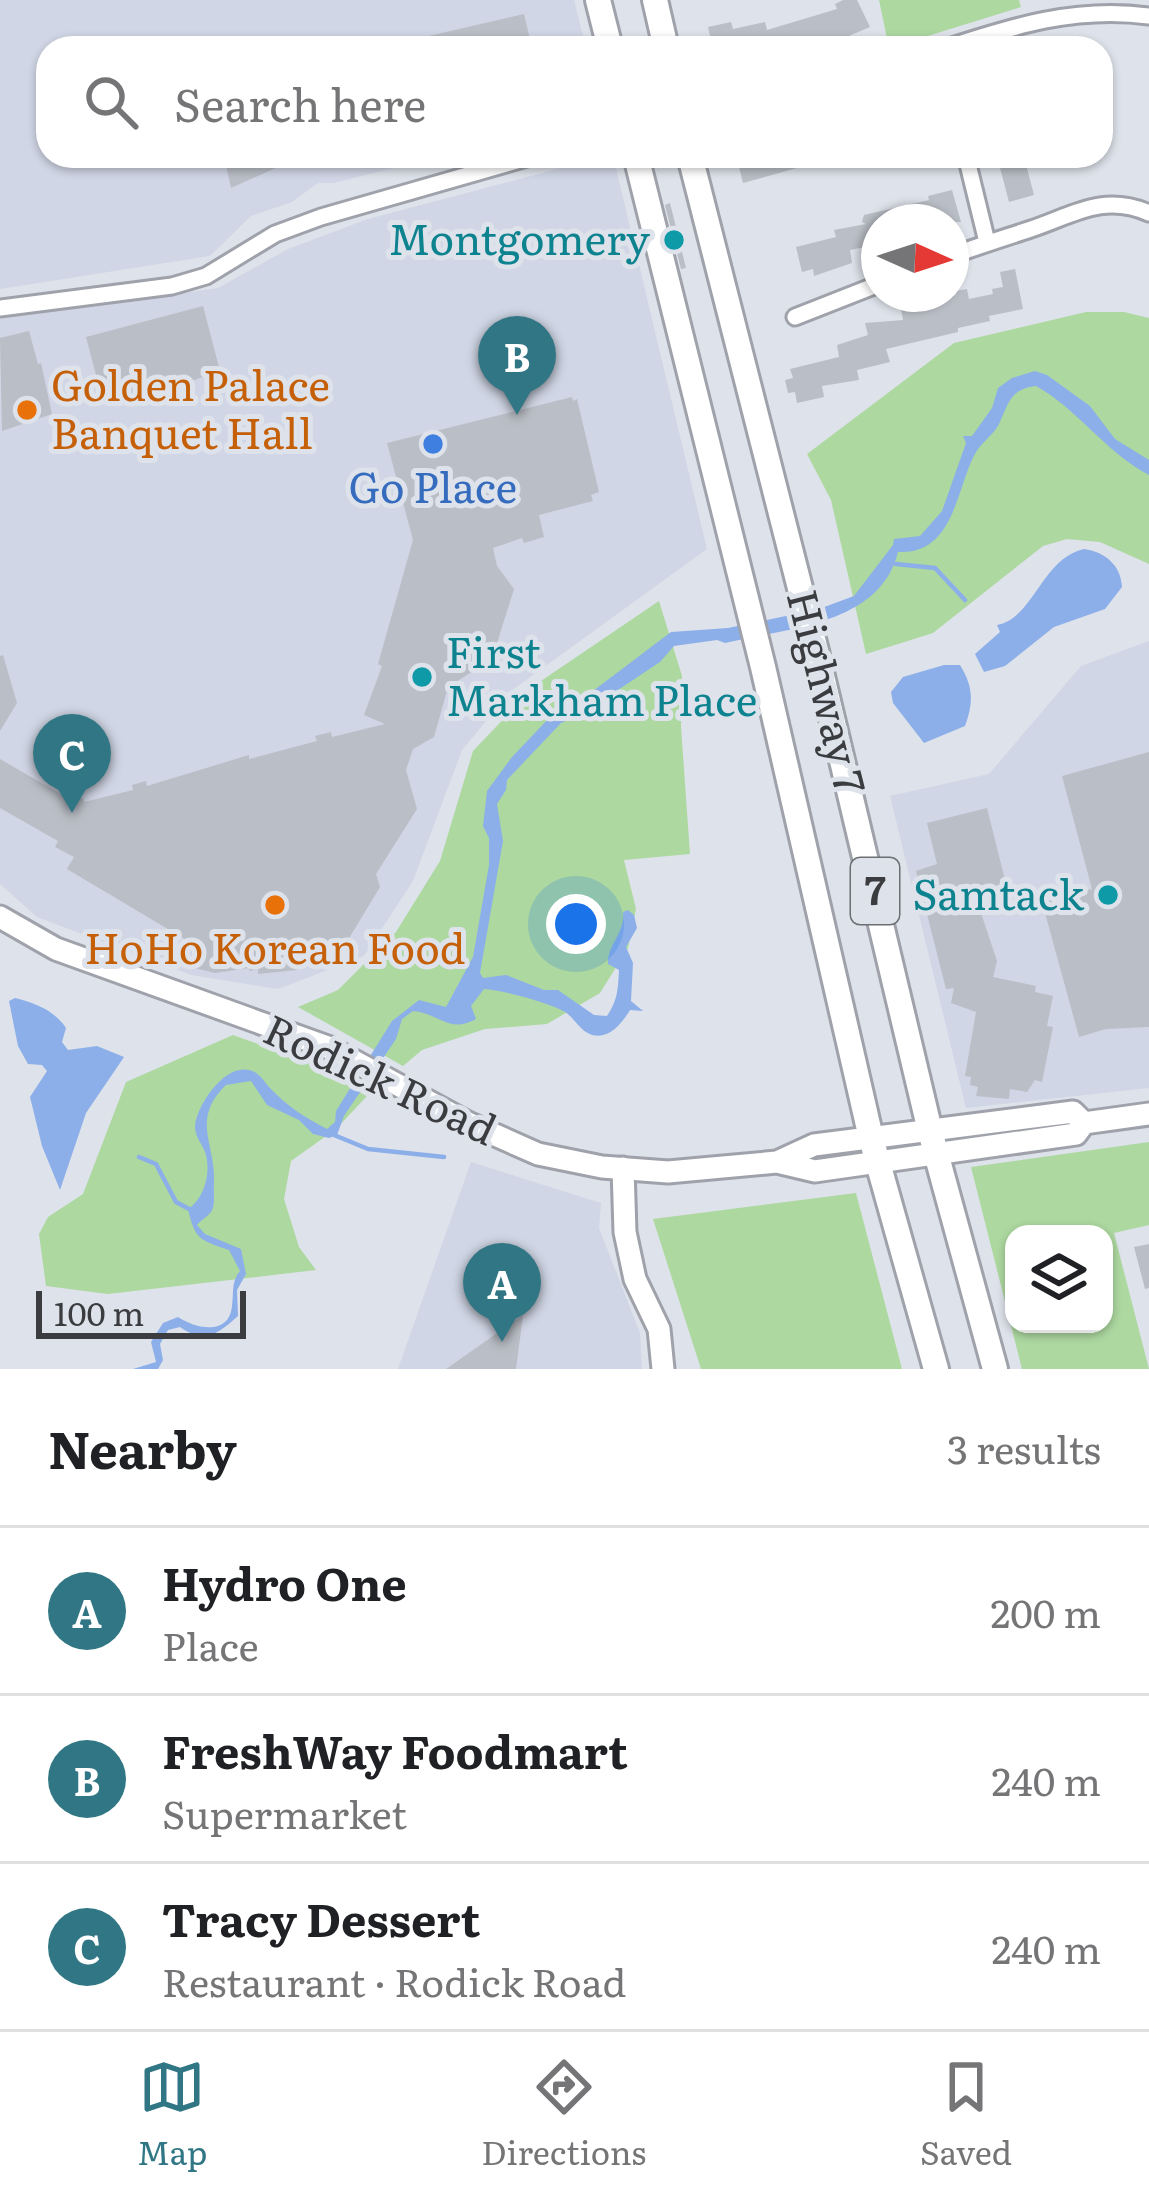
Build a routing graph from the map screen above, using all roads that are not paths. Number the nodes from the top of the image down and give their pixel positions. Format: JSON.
{"nodes":[{"id":1,"x":598,"y":0,"type":"edge"},
{"id":2,"x":655,"y":0,"type":"edge"},
{"id":3,"x":1127,"y":7,"type":"edge"},
{"id":4,"x":1149,"y":16,"type":"edge"},
{"id":5,"x":607,"y":36,"type":"edge"},
{"id":6,"x":663,"y":36,"type":"edge"},
{"id":7,"x":986,"y":36,"type":"edge"},
{"id":8,"x":492,"y":168,"type":"edge"},
{"id":9,"x":639,"y":168,"type":"edge"},
{"id":10,"x":692,"y":168,"type":"edge"},
{"id":11,"x":969,"y":168,"type":"edge"},
{"id":12,"x":1149,"y":213,"type":"edge"},
{"id":13,"x":988,"y":242,"type":"junction"},
{"id":14,"x":969,"y":249,"type":"edge"},
{"id":15,"x":861,"y":291,"type":"edge"},
{"id":16,"x":0,"y":308,"type":"edge"},
{"id":17,"x":795,"y":317,"type":"dead end"},
{"id":18,"x":0,"y":917,"type":"edge"},
{"id":19,"x":1149,"y":1114,"type":"edge"},
{"id":20,"x":934,"y":1142,"type":"junction"},
{"id":21,"x":874,"y":1150,"type":"junction"},
{"id":22,"x":623,"y":1168,"type":"junction"},
{"id":23,"x":663,"y":1369,"type":"edge"},
{"id":24,"x":936,"y":1369,"type":"edge"},
{"id":25,"x":995,"y":1369,"type":"edge"}],
"edges":[{"from":1,"to":5,"type":"main road"},
{"from":2,"to":6,"type":"main road"},
{"from":3,"to":4,"type":"street"},
{"from":3,"to":7,"type":"street"},
{"from":8,"to":16,"type":"street"},
{"from":9,"to":21,"type":"main road","name":"Highway 7","number":"7"},
{"from":10,"to":20,"type":"main road","name":"Highway 7","number":"7"},
{"from":11,"to":13,"type":"street"},
{"from":12,"to":13,"type":"street"},
{"from":13,"to":14,"type":"street"},
{"from":15,"to":17,"type":"street"},
{"from":18,"to":22,"type":"main road","name":"Rodick Road"},
{"from":19,"to":20,"type":"main road","name":"Rodick Road"},
{"from":20,"to":21,"type":"main road","name":"Rodick Road"},
{"from":20,"to":25,"type":"main road","name":"Highway 7","number":"7"},
{"from":21,"to":22,"type":"main road","name":"Rodick Road"},
{"from":21,"to":24,"type":"main road","name":"Highway 7","number":"7"},
{"from":22,"to":23,"type":"main road"}]}
